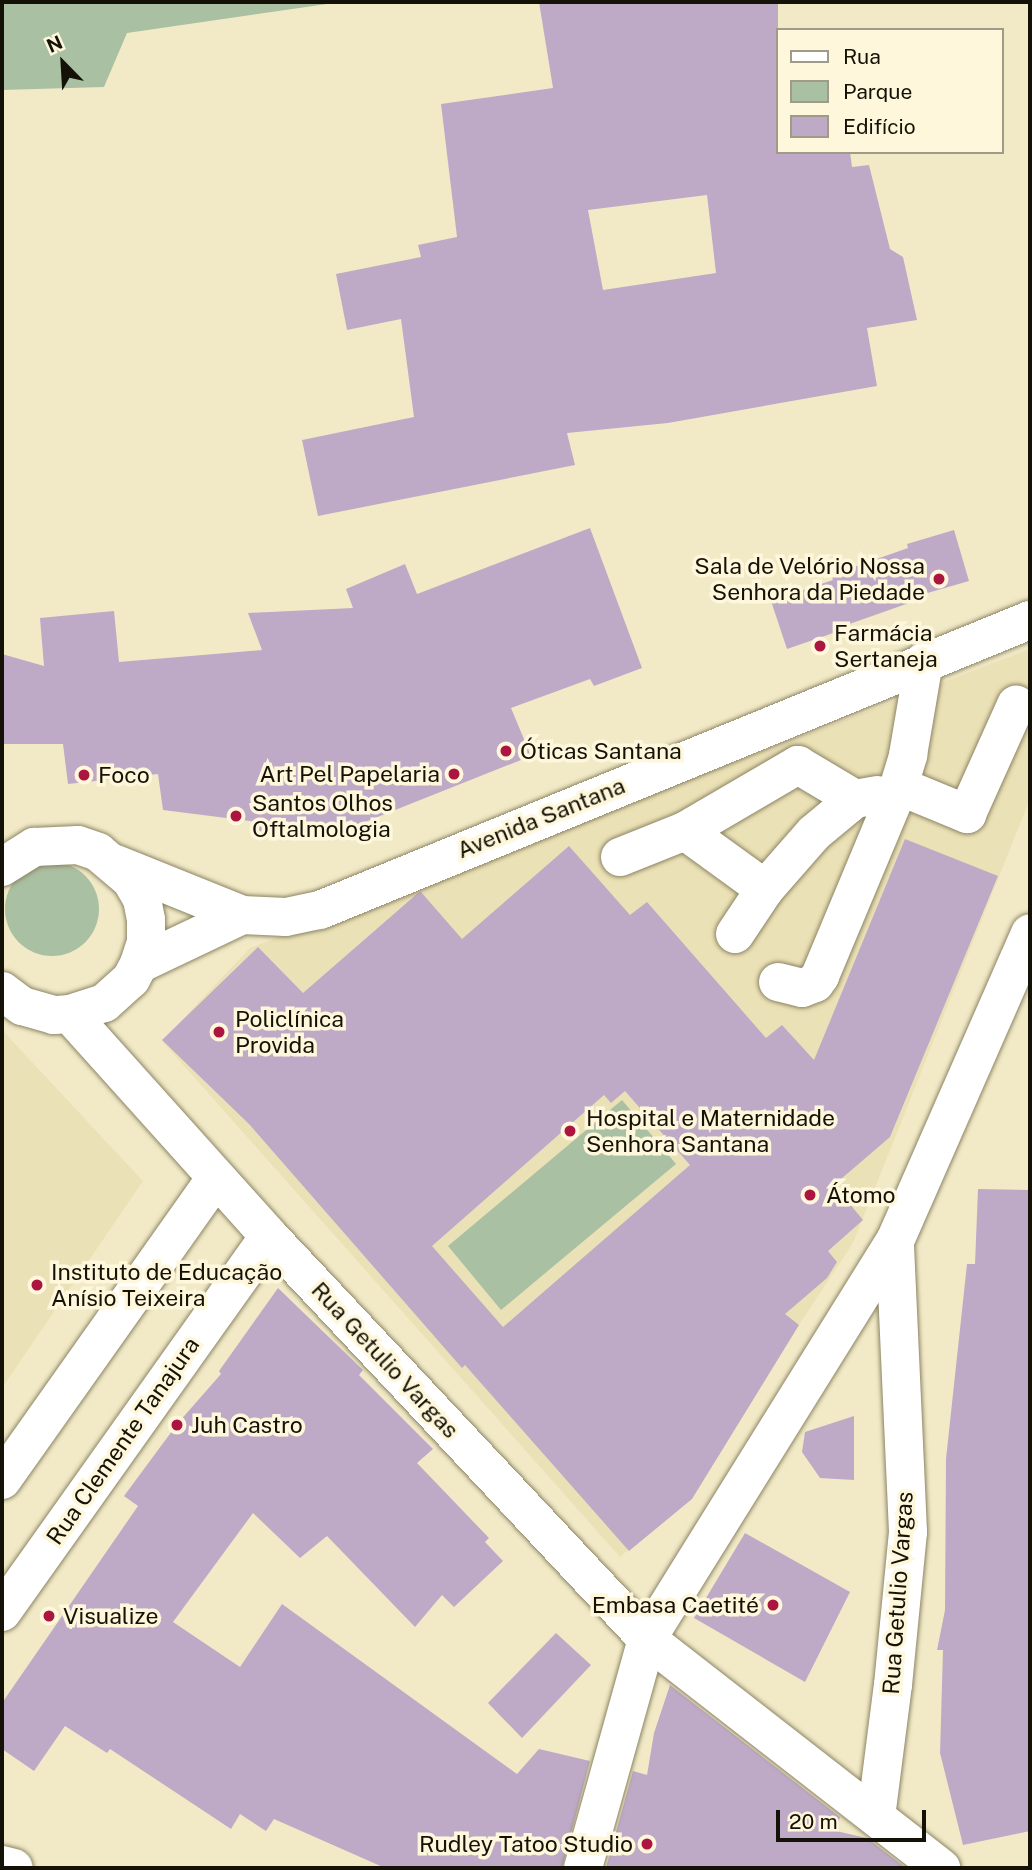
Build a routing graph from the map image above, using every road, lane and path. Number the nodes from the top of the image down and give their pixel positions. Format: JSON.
{"nodes":[{"id":1,"x":1030,"y":620,"type":"edge"},
{"id":2,"x":924,"y":661,"type":"junction"},
{"id":3,"x":1016,"y":705,"type":"dead end"},
{"id":4,"x":898,"y":789,"type":"junction"},
{"id":5,"x":855,"y":799,"type":"junction"},
{"id":6,"x":685,"y":831,"type":"junction"},
{"id":7,"x":18,"y":843,"type":"edge"},
{"id":8,"x":620,"y":857,"type":"dead end"},
{"id":9,"x":116,"y":864,"type":"junction"},
{"id":10,"x":2,"y":867,"type":"edge"},
{"id":11,"x":765,"y":889,"type":"junction"},
{"id":12,"x":242,"y":915,"type":"junction"},
{"id":13,"x":1030,"y":933,"type":"edge"},
{"id":14,"x":735,"y":934,"type":"dead end"},
{"id":15,"x":139,"y":964,"type":"junction"},
{"id":16,"x":778,"y":982,"type":"dead end"},
{"id":17,"x":2,"y":991,"type":"edge"},
{"id":18,"x":70,"y":1014,"type":"junction"},
{"id":19,"x":215,"y":1179,"type":"junction"},
{"id":20,"x":269,"y":1236,"type":"junction"},
{"id":21,"x":895,"y":1241,"type":"junction"},
{"id":22,"x":2,"y":1479,"type":"edge"},
{"id":23,"x":2,"y":1612,"type":"edge"},
{"id":24,"x":647,"y":1639,"type":"junction"},
{"id":25,"x":876,"y":1817,"type":"junction"},
{"id":26,"x":2,"y":1865,"type":"edge"},
{"id":27,"x":14,"y":1868,"type":"edge"},
{"id":28,"x":583,"y":1868,"type":"edge"},
{"id":29,"x":941,"y":1868,"type":"edge"}],
"edges":[{"from":1,"to":2,"type":"main road","name":"Avenida Santana"},
{"from":2,"to":4,"type":"main road"},
{"from":2,"to":12,"type":"main road","name":"Avenida Santana"},
{"from":3,"to":4,"type":"main road"},
{"from":4,"to":5,"type":"main road"},
{"from":4,"to":16,"type":"main road"},
{"from":5,"to":6,"type":"main road"},
{"from":5,"to":11,"type":"main road"},
{"from":6,"to":8,"type":"main road"},
{"from":6,"to":11,"type":"main road"},
{"from":7,"to":9,"type":"main road","name":"Avenida Santana"},
{"from":7,"to":10,"type":"main road"},
{"from":9,"to":12,"type":"main road","name":"Avenida Santana"},
{"from":9,"to":15,"type":"main road"},
{"from":11,"to":14,"type":"main road"},
{"from":12,"to":15,"type":"main road","name":"Avenida Santana"},
{"from":13,"to":21,"type":"main road","name":"Rua Getulio Vargas"},
{"from":15,"to":18,"type":"main road"},
{"from":17,"to":18,"type":"main road"},
{"from":18,"to":19,"type":"main road","name":"Rua Getulio Vargas"},
{"from":19,"to":20,"type":"main road","name":"Rua Getulio Vargas"},
{"from":19,"to":22,"type":"main road"},
{"from":20,"to":23,"type":"main road","name":"Rua Clemente Tanajura"},
{"from":20,"to":24,"type":"main road","name":"Rua Getulio Vargas"},
{"from":21,"to":24,"type":"main road","name":"Rua Getulio Vargas"},
{"from":21,"to":25,"type":"main road","name":"Rua Getulio Vargas"},
{"from":24,"to":25,"type":"main road","name":"Rua Getulio Vargas"},
{"from":24,"to":28,"type":"main road","name":"Rua Getulio Vargas"},
{"from":25,"to":29,"type":"main road","name":"Rua Getulio Vargas"},
{"from":26,"to":27,"type":"main road"}]}
